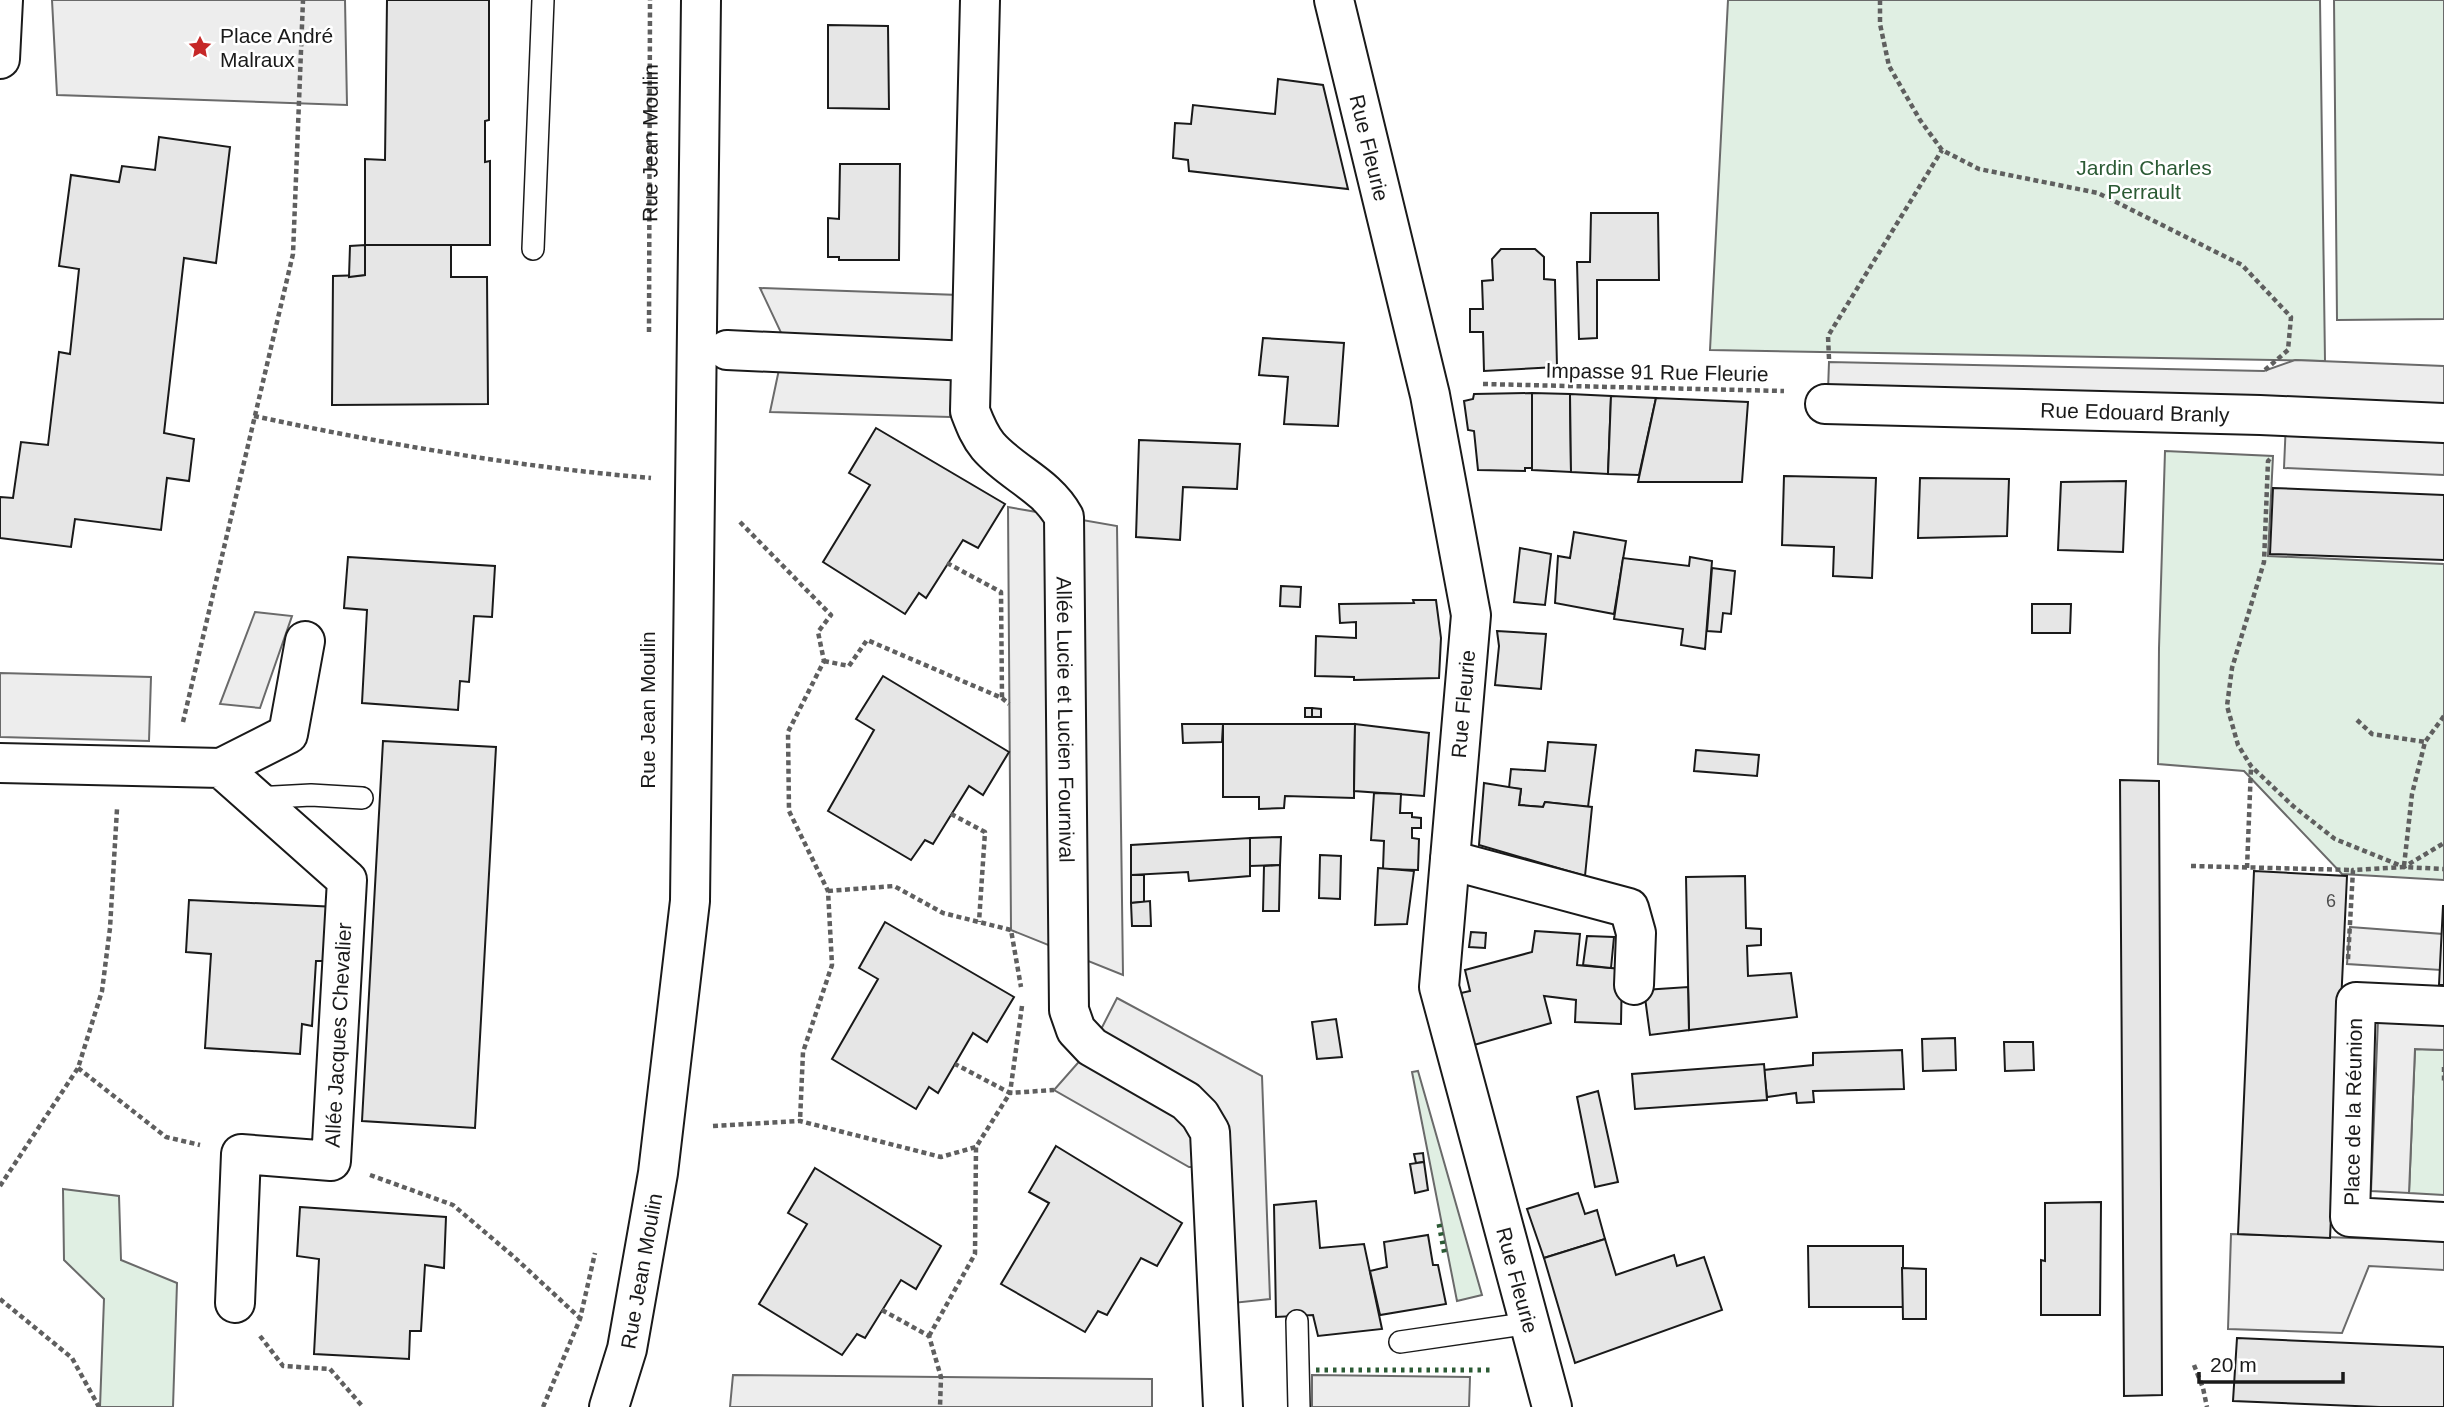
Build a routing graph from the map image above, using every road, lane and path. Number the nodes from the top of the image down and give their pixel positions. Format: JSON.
{"nodes":[{"id":1,"x":3,"y":0,"type":"edge"},
{"id":2,"x":303,"y":0,"type":"edge"},
{"id":3,"x":543,"y":0,"type":"edge"},
{"id":4,"x":650,"y":0,"type":"edge"},
{"id":5,"x":701,"y":0,"type":"edge"},
{"id":6,"x":980,"y":0,"type":"edge"},
{"id":7,"x":1334,"y":0,"type":"edge"},
{"id":8,"x":1880,"y":0,"type":"edge"},
{"id":9,"x":0,"y":58,"type":"edge"},
{"id":10,"x":1942,"y":150,"type":"junction"},
{"id":11,"x":533,"y":249,"type":"dead end"},
{"id":12,"x":649,"y":341,"type":"dead end"},
{"id":13,"x":727,"y":350,"type":"dead end"},
{"id":14,"x":970,"y":361,"type":"junction"},
{"id":15,"x":2264,"y":371,"type":"dead end"},
{"id":16,"x":1483,"y":384,"type":"dead end"},
{"id":17,"x":1827,"y":404,"type":"junction"},
{"id":18,"x":254,"y":416,"type":"junction"},
{"id":19,"x":2444,"y":423,"type":"edge"},
{"id":20,"x":2273,"y":456,"type":"dead end"},
{"id":21,"x":648,"y":491,"type":"dead end"},
{"id":22,"x":739,"y":521,"type":"dead end"},
{"id":23,"x":947,"y":564,"type":"dead end"},
{"id":24,"x":305,"y":641,"type":"dead end"},
{"id":25,"x":824,"y":661,"type":"junction"},
{"id":26,"x":1002,"y":698,"type":"junction"},
{"id":27,"x":1009,"y":704,"type":"dead end"},
{"id":28,"x":2444,"y":716,"type":"edge"},
{"id":29,"x":2357,"y":720,"type":"dead end"},
{"id":30,"x":2426,"y":742,"type":"junction"},
{"id":31,"x":0,"y":764,"type":"edge"},
{"id":32,"x":2251,"y":766,"type":"junction"},
{"id":33,"x":120,"y":767,"type":"junction"},
{"id":34,"x":173,"y":767,"type":"junction"},
{"id":35,"x":221,"y":768,"type":"junction"},
{"id":36,"x":255,"y":798,"type":"junction"},
{"id":37,"x":362,"y":798,"type":"dead end"},
{"id":38,"x":951,"y":814,"type":"dead end"},
{"id":39,"x":2444,"y":843,"type":"edge"},
{"id":40,"x":1450,"y":860,"type":"junction"},
{"id":41,"x":2190,"y":866,"type":"dead end"},
{"id":42,"x":2247,"y":867,"type":"junction"},
{"id":43,"x":2404,"y":867,"type":"junction"},
{"id":44,"x":2444,"y":869,"type":"edge"},
{"id":45,"x":2353,"y":870,"type":"junction"},
{"id":46,"x":828,"y":891,"type":"junction"},
{"id":47,"x":979,"y":922,"type":"junction"},
{"id":48,"x":2347,"y":964,"type":"dead end"},
{"id":49,"x":1634,"y":985,"type":"dead end"},
{"id":50,"x":2444,"y":1006,"type":"edge"},
{"id":51,"x":955,"y":1064,"type":"dead end"},
{"id":52,"x":2444,"y":1067,"type":"edge"},
{"id":53,"x":78,"y":1068,"type":"junction"},
{"id":54,"x":2444,"y":1081,"type":"edge"},
{"id":55,"x":1054,"y":1090,"type":"dead end"},
{"id":56,"x":1010,"y":1093,"type":"junction"},
{"id":57,"x":800,"y":1121,"type":"junction"},
{"id":58,"x":713,"y":1126,"type":"dead end"},
{"id":59,"x":976,"y":1147,"type":"junction"},
{"id":60,"x":241,"y":1154,"type":"junction"},
{"id":61,"x":331,"y":1161,"type":"junction"},
{"id":62,"x":0,"y":1186,"type":"edge"},
{"id":63,"x":2444,"y":1222,"type":"edge"},
{"id":64,"x":598,"y":1242,"type":"dead end"},
{"id":65,"x":0,"y":1299,"type":"edge"},
{"id":66,"x":235,"y":1303,"type":"joint"},
{"id":67,"x":882,"y":1310,"type":"dead end"},
{"id":68,"x":580,"y":1319,"type":"junction"},
{"id":69,"x":1297,"y":1321,"type":"dead end"},
{"id":70,"x":1530,"y":1323,"type":"junction"},
{"id":71,"x":929,"y":1336,"type":"junction"},
{"id":72,"x":1400,"y":1342,"type":"dead end"},
{"id":73,"x":2194,"y":1365,"type":"dead end"},
{"id":74,"x":99,"y":1407,"type":"edge"},
{"id":75,"x":363,"y":1407,"type":"edge"},
{"id":76,"x":543,"y":1407,"type":"edge"},
{"id":77,"x":609,"y":1407,"type":"edge"},
{"id":78,"x":940,"y":1407,"type":"edge"},
{"id":79,"x":1223,"y":1407,"type":"edge"},
{"id":80,"x":1299,"y":1407,"type":"edge"},
{"id":81,"x":1552,"y":1407,"type":"edge"},
{"id":82,"x":2207,"y":1407,"type":"edge"}],
"edges":[{"from":1,"to":9,"type":"street"},
{"from":2,"to":18,"type":"path"},
{"from":3,"to":11,"type":"lane"},
{"from":4,"to":12,"type":"path","name":"Rue Jean Moulin"},
{"from":5,"to":77,"type":"street","name":"Rue Jean Moulin"},
{"from":6,"to":14,"type":"street","name":"Allée Lucie et Lucien Fournival"},
{"from":7,"to":40,"type":"street","name":"Rue Fleurie"},
{"from":8,"to":10,"type":"path"},
{"from":10,"to":15,"type":"path"},
{"from":10,"to":17,"type":"path"},
{"from":13,"to":14,"type":"street"},
{"from":14,"to":79,"type":"street","name":"Allée Lucie et Lucien Fournival"},
{"from":16,"to":17,"type":"path","name":"Impasse 91 Rue Fleurie"},
{"from":17,"to":19,"type":"street","name":"Rue Edouard Branly"},
{"from":18,"to":21,"type":"path"},
{"from":18,"to":34,"type":"path"},
{"from":20,"to":32,"type":"path"},
{"from":22,"to":25,"type":"path"},
{"from":23,"to":26,"type":"path"},
{"from":24,"to":35,"type":"street"},
{"from":25,"to":26,"type":"path"},
{"from":25,"to":46,"type":"path"},
{"from":26,"to":27,"type":"path"},
{"from":28,"to":30,"type":"path"},
{"from":29,"to":30,"type":"path"},
{"from":30,"to":43,"type":"path"},
{"from":31,"to":33,"type":"street"},
{"from":32,"to":42,"type":"path"},
{"from":32,"to":43,"type":"path"},
{"from":33,"to":34,"type":"street"},
{"from":33,"to":53,"type":"path"},
{"from":34,"to":35,"type":"street"},
{"from":35,"to":36,"type":"street","name":"Allée Jacques Chevalier"},
{"from":36,"to":37,"type":"lane"},
{"from":36,"to":61,"type":"street","name":"Allée Jacques Chevalier"},
{"from":38,"to":47,"type":"path"},
{"from":39,"to":43,"type":"path"},
{"from":40,"to":49,"type":"street"},
{"from":40,"to":70,"type":"street","name":"Rue Fleurie"},
{"from":41,"to":42,"type":"path"},
{"from":42,"to":45,"type":"path"},
{"from":43,"to":44,"type":"path"},
{"from":43,"to":45,"type":"path"},
{"from":45,"to":48,"type":"path"},
{"from":46,"to":47,"type":"path"},
{"from":46,"to":57,"type":"path"},
{"from":47,"to":56,"type":"path"},
{"from":50,"to":63,"type":"street","name":"Place de la Réunion"},
{"from":51,"to":56,"type":"path"},
{"from":52,"to":54,"type":"path"},
{"from":53,"to":60,"type":"path"},
{"from":53,"to":62,"type":"path"},
{"from":55,"to":56,"type":"path"},
{"from":56,"to":59,"type":"path"},
{"from":57,"to":58,"type":"path"},
{"from":57,"to":59,"type":"path"},
{"from":59,"to":71,"type":"path"},
{"from":60,"to":61,"type":"street","name":"Allée Jacques Chevalier"},
{"from":60,"to":66,"type":"street"},
{"from":61,"to":68,"type":"path"},
{"from":64,"to":68,"type":"path"},
{"from":65,"to":74,"type":"path"},
{"from":66,"to":75,"type":"path"},
{"from":67,"to":71,"type":"path"},
{"from":68,"to":76,"type":"path"},
{"from":69,"to":80,"type":"lane"},
{"from":70,"to":72,"type":"lane"},
{"from":70,"to":81,"type":"street","name":"Rue Fleurie"},
{"from":71,"to":78,"type":"path"},
{"from":73,"to":82,"type":"path"}]}
